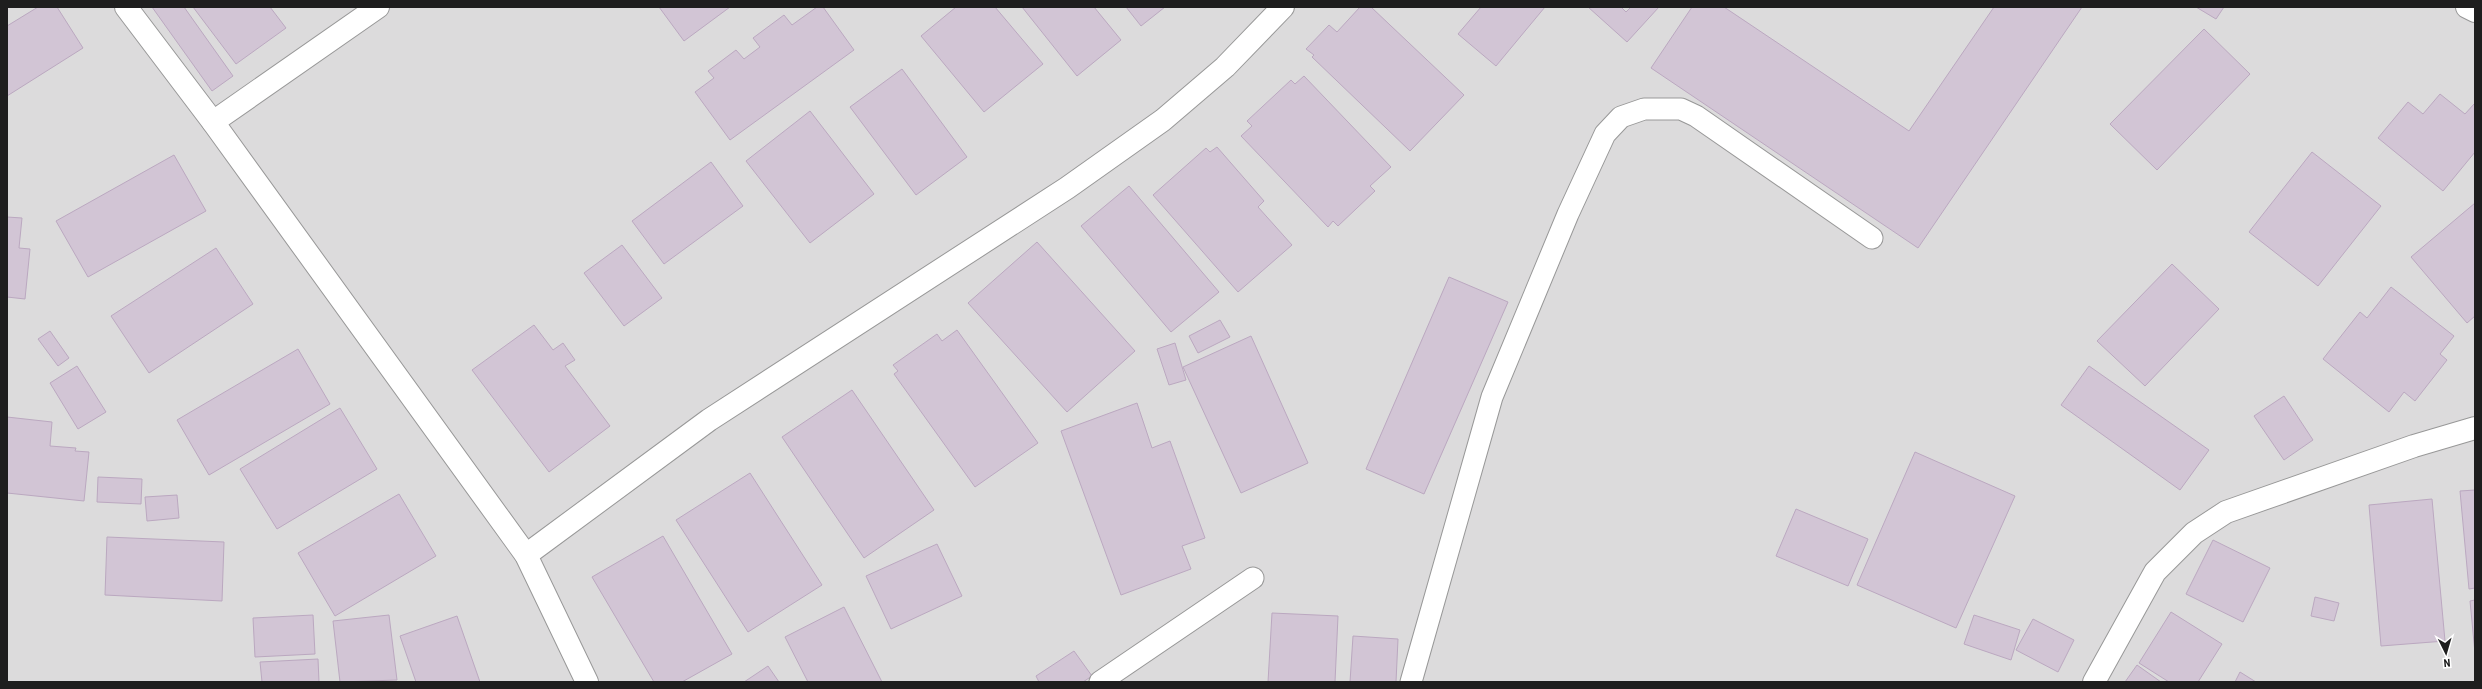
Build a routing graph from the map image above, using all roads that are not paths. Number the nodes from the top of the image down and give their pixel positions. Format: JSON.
{"nodes":[{"id":1,"x":126,"y":7,"type":"edge"},
{"id":2,"x":378,"y":7,"type":"edge"},
{"id":3,"x":1284,"y":7,"type":"edge"},
{"id":4,"x":2467,"y":7,"type":"edge"},
{"id":5,"x":2475,"y":11,"type":"edge"},
{"id":6,"x":213,"y":122,"type":"junction"},
{"id":7,"x":1872,"y":238,"type":"dead end"},
{"id":8,"x":2475,"y":428,"type":"edge"},
{"id":9,"x":526,"y":555,"type":"junction"},
{"id":10,"x":1253,"y":578,"type":"dead end"},
{"id":11,"x":587,"y":682,"type":"edge"},
{"id":12,"x":1100,"y":682,"type":"edge"},
{"id":13,"x":1410,"y":682,"type":"edge"},
{"id":14,"x":2094,"y":682,"type":"edge"}],
"edges":[{"from":1,"to":6,"type":"street"},
{"from":2,"to":6,"type":"street"},
{"from":3,"to":9,"type":"street"},
{"from":4,"to":5,"type":"street"},
{"from":6,"to":9,"type":"street"},
{"from":7,"to":13,"type":"lane"},
{"from":8,"to":14,"type":"street"},
{"from":9,"to":11,"type":"street"},
{"from":10,"to":12,"type":"lane"}]}
